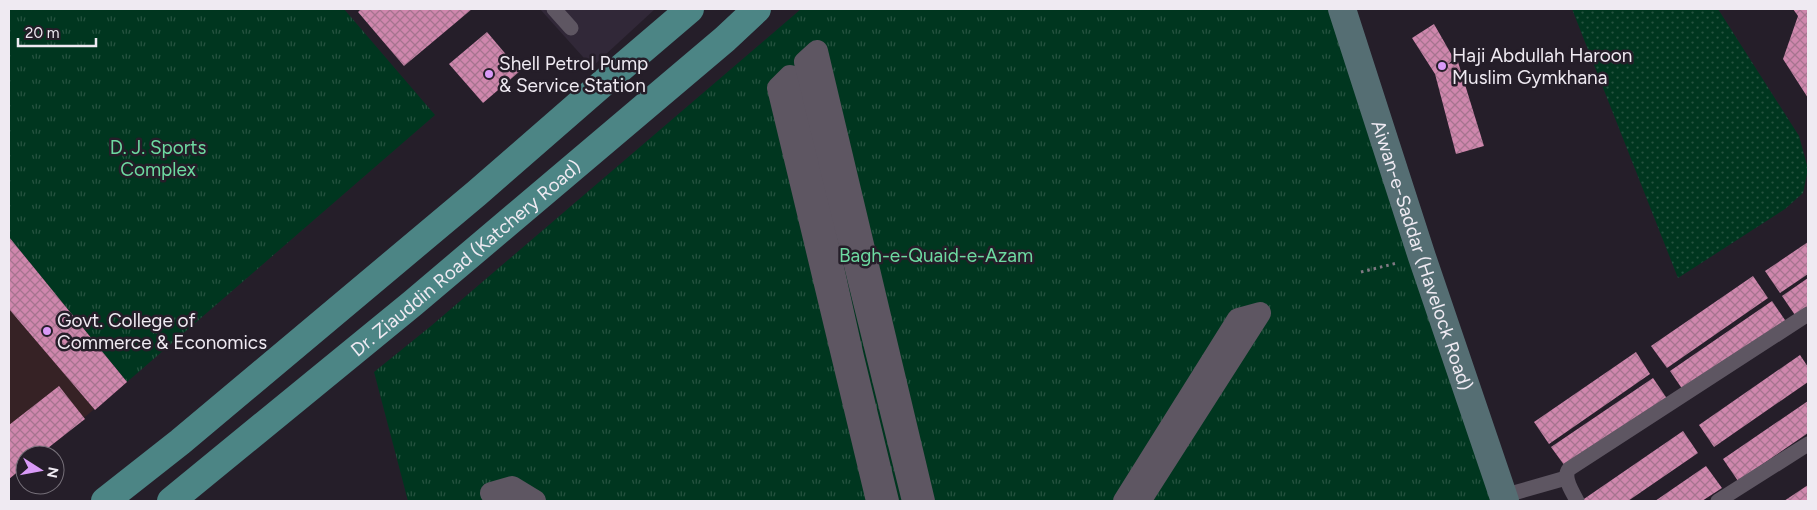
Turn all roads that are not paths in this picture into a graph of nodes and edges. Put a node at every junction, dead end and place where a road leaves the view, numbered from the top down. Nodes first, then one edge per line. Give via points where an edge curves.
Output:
1 (554, 9) edge
2 (690, 9) edge
3 (758, 9) edge
4 (1342, 9) edge
5 (571, 28) dead end
6 (1808, 314) edge
7 (1808, 444) edge
8 (1566, 478) junction
9 (1504, 499) edge
10 (104, 501) edge
11 (172, 501) edge
12 (504, 501) edge
13 (535, 501) edge
14 (878, 501) edge
15 (888, 501) edge
16 (913, 501) edge
17 (924, 501) edge
18 (1124, 501) edge
19 (1140, 501) edge
20 (1577, 501) edge
21 (1718, 501) edge

1 - 5 lane
2 - 10 main road via 477,193 180,442
3 - 11 main road, Dr. Ziauddin Road (Katchery Road) via 421,296
4 - 9 main road, Aiwan-e-Saddar (Havelock Road)
6 - 8 lane via 1569,469
7 - 21 lane
8 - 9 lane
8 - 20 lane
12 - 13 street via 491,493 512,487
14 - 15 street via 778,88 790,76
16 - 17 street via 805,62 818,51
18 - 19 street via 1238,319 1260,313

